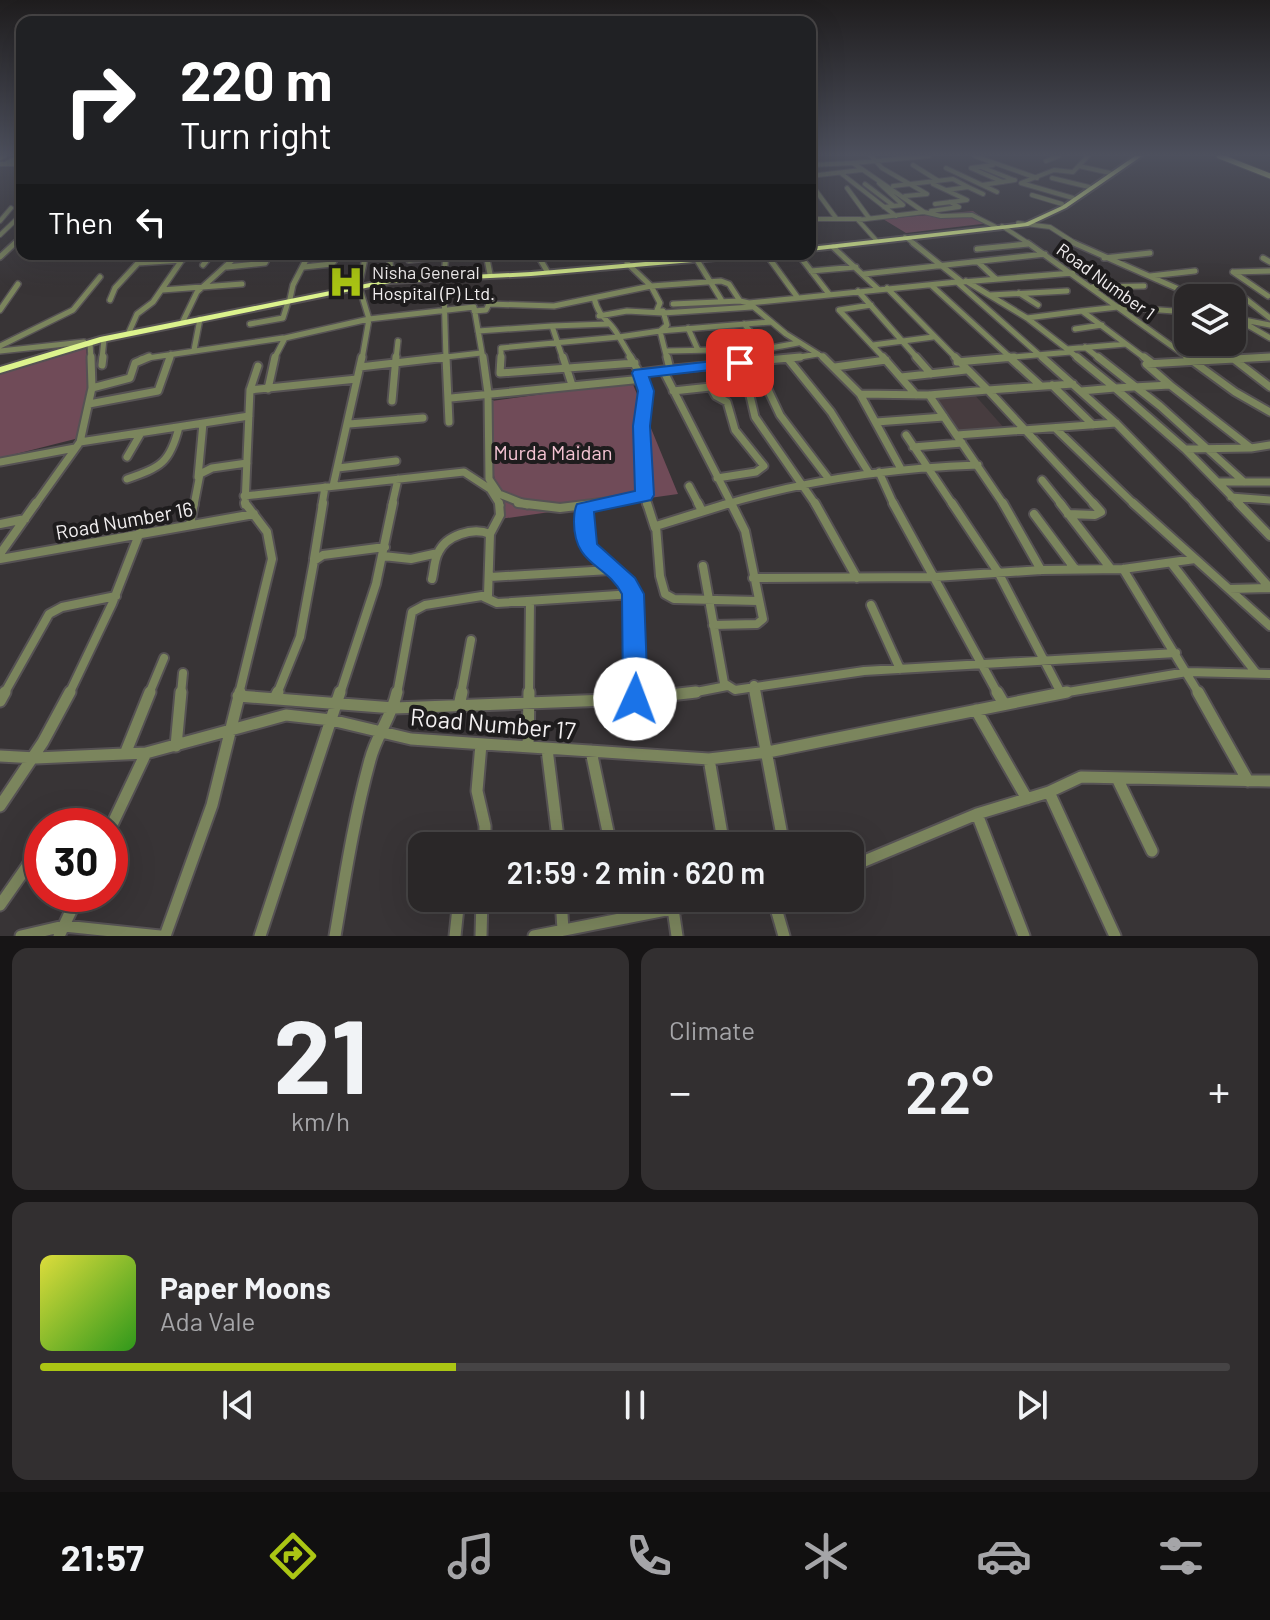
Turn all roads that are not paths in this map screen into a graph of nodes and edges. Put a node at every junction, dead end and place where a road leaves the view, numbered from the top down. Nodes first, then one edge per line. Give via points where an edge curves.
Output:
1 (823, 200) edge
2 (856, 200) edge
3 (875, 200) edge
4 (886, 200) edge
5 (897, 200) edge
6 (910, 200) edge
7 (966, 200) edge
8 (1048, 200) edge
9 (1070, 200) edge
10 (1074, 200) edge
11 (950, 202) junction
12 (916, 204) junction
13 (935, 204) dead end
14 (1062, 204) junction
15 (903, 205) junction
16 (894, 206) junction
17 (884, 207) junction
18 (11, 208) dead end
19 (924, 212) junction
20 (896, 216) junction
21 (836, 218) junction
22 (869, 218) junction
23 (816, 219) edge
24 (860, 219) junction
25 (16, 220) edge
26 (0, 221) edge
27 (1022, 224) junction
28 (1001, 227) junction
29 (0, 235) edge
30 (907, 238) junction
31 (876, 240) junction
32 (16, 242) edge
33 (1030, 244) junction
34 (816, 247) edge
35 (833, 247) junction
36 (816, 248) edge
37 (977, 249) dead end
38 (1150, 253) dead end
39 (1045, 254) junction
40 (0, 257) edge
41 (1103, 258) junction
42 (1263, 258) dead end
43 (138, 260) edge
44 (161, 260) edge
45 (182, 260) edge
46 (207, 260) edge
47 (233, 260) edge
48 (267, 260) edge
49 (307, 260) edge
50 (335, 260) edge
51 (365, 260) edge
52 (391, 260) edge
53 (446, 260) edge
54 (487, 260) edge
55 (541, 260) edge
56 (643, 260) edge
57 (697, 260) joint
58 (769, 260) edge
59 (803, 260) edge
60 (978, 262) junction
61 (1270, 262) edge
62 (138, 263) junction
63 (628, 264) junction
64 (203, 265) dead end
65 (944, 266) junction
66 (227, 267) junction
67 (304, 267) junction
68 (856, 267) junction
69 (547, 271) junction
70 (811, 271) junction
71 (1195, 271) dead end
72 (1270, 271) edge
73 (1073, 273) junction
74 (490, 274) junction
75 (864, 274) junction
76 (444, 276) junction
77 (1148, 276) junction
78 (100, 277) dead end
79 (392, 279) junction
80 (996, 279) junction
81 (711, 280) junction
82 (962, 282) junction
83 (18, 284) dead end
84 (242, 284) dead end
85 (931, 284) junction
86 (359, 285) junction
87 (651, 286) junction
88 (1144, 286) dead end
89 (203, 287) junction
90 (1092, 287) junction
91 (1174, 287) edge
92 (887, 288) junction
93 (878, 289) junction
94 (162, 290) junction
95 (444, 291) dead end
96 (858, 291) junction
97 (1067, 291) dead end
98 (1017, 292) junction
99 (829, 294) junction
100 (990, 295) junction
101 (1246, 296) edge
102 (1269, 296) edge
103 (594, 298) junction
104 (798, 298) junction
105 (1246, 299) edge
106 (110, 300) dead end
107 (289, 300) junction
108 (722, 301) junction
109 (740, 301) junction
110 (673, 304) dead end
111 (751, 305) junction
112 (871, 305) junction
113 (1038, 305) dead end
114 (1118, 307) junction
115 (0, 310) edge
116 (442, 310) junction
117 (474, 311) junction
118 (1082, 311) junction
119 (1174, 311) edge
120 (663, 313) junction
121 (599, 316) junction
122 (1027, 318) junction
123 (1270, 318) edge
124 (200, 319) junction
125 (369, 319) junction
126 (1246, 320) edge
127 (183, 321) junction
128 (771, 322) junction
129 (250, 324) dead end
130 (610, 324) junction
131 (744, 324) junction
132 (1246, 324) edge
133 (1102, 325) junction
134 (1270, 325) edge
135 (552, 326) junction
136 (688, 328) junction
137 (1075, 329) dead end
138 (478, 331) junction
139 (660, 331) junction
140 (129, 332) junction
141 (727, 333) dead end
142 (619, 337) junction
143 (933, 337) junction
144 (285, 338) junction
145 (1270, 338) edge
146 (104, 339) junction
147 (398, 341) dead end
148 (902, 341) junction
149 (87, 342) junction
150 (558, 343) junction
151 (798, 343) junction
152 (1126, 344) junction
153 (873, 345) junction
154 (1085, 347) junction
155 (0, 348) edge
156 (765, 349) junction
157 (194, 350) junction
158 (698, 350) junction
159 (734, 350) junction
160 (1069, 350) junction
161 (666, 351) junction
162 (481, 353) junction
163 (171, 354) junction
164 (818, 354) junction
165 (1040, 355) junction
166 (1230, 356) edge
167 (447, 357) junction
168 (1270, 357) edge
169 (1008, 358) junction
170 (788, 359) junction
171 (886, 360) junction
172 (1235, 360) junction
173 (1195, 361) junction
174 (755, 362) junction
175 (957, 362) junction
176 (394, 363) junction
177 (635, 363) junction
178 (740, 363) junction
179 (1152, 363) junction
180 (102, 365) dead end
181 (258, 366) dead end
182 (360, 367) junction
183 (835, 367) junction
184 (566, 368) junction
185 (0, 369) edge
186 (666, 370) junction
187 (966, 370) junction
188 (931, 374) junction
189 (641, 376) junction
190 (901, 377) junction
191 (357, 379) junction
192 (766, 381) junction
193 (747, 383) junction
194 (1073, 384) junction
195 (572, 385) junction
196 (1052, 385) junction
197 (1170, 385) junction
198 (1041, 386) junction
199 (711, 387) junction
200 (1135, 387) junction
201 (1270, 387) edge
202 (92, 388) junction
203 (1115, 388) junction
204 (268, 389) junction
205 (250, 390) junction
206 (988, 390) junction
207 (673, 391) junction
208 (1081, 391) junction
209 (488, 393) junction
210 (860, 394) junction
211 (916, 395) junction
212 (929, 395) junction
213 (451, 398) junction
214 (392, 401) dead end
215 (89, 404) junction
216 (1270, 412) edge
217 (249, 416) junction
218 (944, 417) junction
219 (423, 418) dead end
220 (449, 422) dead end
221 (876, 422) junction
222 (203, 423) junction
223 (1116, 423) junction
224 (349, 424) junction
225 (1093, 425) junction
226 (179, 427) junction
227 (1055, 428) junction
228 (1028, 430) junction
229 (141, 433) junction
230 (906, 435) dead end
231 (960, 439) junction
232 (77, 445) junction
233 (1270, 445) edge
234 (913, 447) junction
235 (1208, 448) junction
236 (1251, 448) junction
237 (1185, 449) junction
238 (127, 457) dead end
239 (396, 461) dead end
240 (0, 462) edge
241 (247, 463) junction
242 (978, 465) junction
243 (927, 467) junction
244 (338, 468) junction
245 (901, 469) junction
246 (879, 472) junction
247 (869, 473) junction
248 (717, 478) junction
249 (828, 478) junction
250 (127, 479) dead end
251 (198, 479) junction
252 (398, 479) junction
253 (1042, 480) dead end
254 (1218, 482) junction
255 (1244, 482) junction
256 (1270, 482) edge
257 (804, 484) junction
258 (329, 486) junction
259 (689, 486) dead end
260 (644, 495) junction
261 (244, 496) junction
262 (1231, 497) junction
263 (1270, 500) edge
264 (729, 502) junction
265 (584, 508) junction
266 (702, 511) junction
267 (254, 514) junction
268 (1034, 514) dead end
269 (1068, 514) junction
270 (25, 519) junction
271 (0, 524) edge
272 (190, 524) junction
273 (655, 528) junction
274 (140, 532) junction
275 (490, 534) junction
276 (1270, 536) edge
277 (384, 551) junction
278 (438, 553) junction
279 (0, 557) edge
280 (314, 559) junction
281 (1195, 559) junction
282 (1172, 564) junction
283 (703, 566) dead end
284 (1075, 569) junction
285 (1111, 569) junction
286 (1123, 569) junction
287 (610, 570) junction
288 (1041, 570) junction
289 (998, 572) junction
290 (490, 577) junction
291 (935, 577) junction
292 (753, 578) junction
293 (857, 578) junction
294 (432, 579) dead end
295 (1270, 588) edge
296 (1229, 589) junction
297 (633, 594) junction
298 (116, 596) junction
299 (484, 597) junction
300 (710, 599) junction
301 (530, 601) junction
302 (758, 601) junction
303 (871, 605) dead end
304 (713, 625) junction
305 (1270, 626) edge
306 (471, 640) dead end
307 (1176, 653) junction
308 (164, 658) dead end
309 (1046, 661) junction
310 (983, 664) junction
311 (900, 669) junction
312 (1187, 672) junction
313 (183, 673) dead end
314 (1256, 673) junction
315 (1270, 674) edge
316 (754, 685) junction
317 (727, 686) junction
318 (1061, 693) junction
319 (238, 696) junction
320 (275, 698) junction
321 (635, 699) junction
322 (0, 701) edge
323 (337, 702) junction
324 (530, 703) junction
325 (1004, 704) junction
326 (459, 706) junction
327 (394, 708) junction
328 (976, 710) junction
329 (331, 720) junction
330 (229, 731) junction
331 (379, 731) junction
332 (481, 744) junction
333 (176, 746) junction
334 (528, 747) junction
335 (547, 749) junction
336 (591, 751) junction
337 (768, 752) junction
338 (146, 753) junction
339 (125, 754) junction
340 (0, 756) edge
341 (36, 758) junction
342 (709, 759) junction
343 (1117, 778) junction
344 (1248, 781) junction
345 (1270, 781) edge
346 (1049, 792) junction
347 (1027, 799) junction
348 (0, 806) edge
349 (120, 808) edge
350 (977, 814) junction
351 (485, 832) edge
352 (557, 832) edge
353 (608, 832) edge
354 (722, 832) edge
355 (782, 832) edge
356 (1152, 851) dead end
357 (864, 861) edge
358 (24, 871) edge
359 (0, 905) edge
360 (71, 912) edge
361 (458, 912) edge
362 (482, 912) edge
363 (565, 912) edge
364 (625, 912) edge
365 (657, 912) edge
366 (673, 912) edge
367 (777, 912) edge
368 (626, 918) junction
369 (62, 931) edge
370 (571, 932) edge
371 (101, 933) edge
372 (21, 936) edge
373 (162, 936) edge
374 (260, 936) edge
375 (335, 936) edge
376 (455, 936) edge
377 (481, 936) edge
378 (534, 936) edge
379 (677, 936) edge
380 (784, 936) edge
381 (1024, 936) edge
382 (1115, 936) edge

1 - 21 street
2 - 22 street
3 - 17 street
4 - 16 street
5 - 15 street
6 - 12 street
7 - 11 street
8 - 14 street
9 - 14 highway
10 - 27 highway
11 - 13 street
11 - 19 street via 959,207
12 - 15 street
12 - 19 street
14 - 27 highway
15 - 16 street
16 - 17 street
17 - 20 street
18 - 26 street
19 - 20 street
19 - 28 street, Road Number 1 via 972,215
20 - 22 street
21 - 23 street
21 - 24 street
22 - 24 street
24 - 31 street
25 - 29 street
27 - 28 highway
27 - 41 street via 1050,227
28 - 30 highway
28 - 33 street, Road Number 1
30 - 31 highway
30 - 35 highway
30 - 65 street
31 - 34 highway
32 - 40 street
33 - 37 street
33 - 39 street, Road Number 1
35 - 36 highway
35 - 68 street
38 - 41 street
39 - 60 street
39 - 73 street, Road Number 1
41 - 77 street
42 - 61 street
43 - 62 street
44 - 62 street
45 - 94 street
46 - 64 street
47 - 66 street
48 - 66 street
49 - 67 street
50 - 67 street
51 - 86 street
52 - 79 street
53 - 76 street
54 - 74 street
55 - 69 street
56 - 63 highway
57 - 63 highway
57 - 81 street
58 - 104 street
59 - 70 street
60 - 65 street
60 - 80 street
62 - 106 street
63 - 69 highway
63 - 86 highway
63 - 87 street
65 - 75 street
65 - 82 street
66 - 89 street
67 - 107 street
68 - 70 street
68 - 75 street
69 - 74 highway
70 - 99 street
71 - 77 street
72 - 102 street via 1231,273
73 - 80 street
73 - 90 street, Road Number 1
74 - 76 highway
75 - 93 street
76 - 79 highway
77 - 91 street
78 - 155 street via 73,310
79 - 86 highway
80 - 82 street
81 - 87 street
81 - 108 street
81 - 109 street via 727,282
82 - 85 street
82 - 100 street
82 - 165 street
83 - 115 street
84 - 89 street
85 - 92 street
85 - 169 street
86 - 107 highway
86 - 125 street
87 - 103 street
87 - 120 street via 660,303 657,310
88 - 90 street
89 - 94 street
89 - 127 street
90 - 114 street, Road Number 1
92 - 93 street
92 - 143 street
93 - 96 street
94 - 140 street via 137,314
95 - 116 street
96 - 99 street
96 - 112 street
97 - 98 street
98 - 100 street
98 - 113 street
99 - 104 street
100 - 122 street
101 - 102 street
103 - 117 street via 554,306 489,304 486,310
103 - 121 street
104 - 111 street
105 - 123 street
107 - 124 highway
107 - 127 highway
107 - 129 street via 283,318
108 - 109 street
108 - 110 street
109 - 111 street
111 - 120 street
111 - 128 street
112 - 148 street
112 - 153 street via 839,310
114 - 118 street
114 - 119 street
114 - 173 street, Road Number 1
116 - 117 street
116 - 125 street
116 - 167 street
117 - 138 street
118 - 122 street
118 - 133 street
120 - 121 street
120 - 139 street via 667,325
121 - 130 street
122 - 160 street
124 - 146 highway
124 - 157 street
125 - 144 street
125 - 182 street
126 - 134 street
127 - 140 highway
128 - 131 street
128 - 151 street
130 - 135 street
130 - 142 street
131 - 136 street
131 - 156 street
132 - 145 street
133 - 137 street
133 - 152 street
135 - 138 street
135 - 150 street
136 - 139 street
136 - 158 street
138 - 162 street
139 - 142 street
139 - 161 street
140 - 149 highway
141 - 159 street
142 - 150 street
142 - 177 street
143 - 148 street
143 - 175 street
144 - 157 street
144 - 204 street via 277,347
146 - 149 highway
146 - 180 street
147 - 176 street
148 - 153 street
148 - 188 street
149 - 155 street
149 - 185 highway
149 - 202 street
150 - 184 street
150 - 184 street via 501,348 500,373
151 - 156 street
151 - 164 street
152 - 154 street
152 - 179 street
153 - 171 street
154 - 160 street
154 - 200 street
156 - 159 street
157 - 163 street
158 - 159 street
158 - 161 street
159 - 178 street
160 - 165 street
160 - 203 street
161 - 186 street
162 - 167 street
162 - 209 street
163 - 202 street via 137,359 130,378
163 - 215 street via 158,391
164 - 170 street
164 - 183 street
165 - 169 street
165 - 194 street
166 - 172 street
167 - 176 street
167 - 213 street
168 - 172 street
169 - 175 street
169 - 198 street
170 - 174 street
170 - 247 street via 831,412
171 - 183 street
171 - 190 street
172 - 173 street
172 - 201 street
173 - 179 street
173 - 216 street, Road Number 1
174 - 178 street
174 - 192 street
175 - 187 street
176 - 182 street
176 - 214 street
177 - 184 street
177 - 189 street
178 - 186 street
179 - 197 street via 1146,366
181 - 205 street
182 - 191 street
183 - 210 street
184 - 195 street
186 - 189 street
186 - 207 street
187 - 188 street
187 - 206 street
188 - 190 street
189 - 195 street
189 - 260 street via 646,391 641,426
190 - 211 street
191 - 204 street
191 - 224 street
192 - 193 street
192 - 249 street via 780,415
193 - 199 street
193 - 257 street via 755,417
194 - 196 street
194 - 208 street
195 - 209 street
196 - 198 street
196 - 225 street
197 - 200 street
197 - 236 street
198 - 206 street
199 - 207 street
199 - 248 street via 727,402 735,430 764,466
200 - 203 street
200 - 235 street
202 - 215 street
203 - 208 street
203 - 237 street
204 - 205 street
205 - 217 street
206 - 212 street
206 - 228 street
207 - 248 street
208 - 223 street
209 - 213 street
209 - 265 street via 489,480 508,502
210 - 211 street
210 - 221 street
211 - 212 street
212 - 218 street
213 - 220 street
215 - 232 street
217 - 222 street
217 - 241 street
218 - 221 street
218 - 231 street
219 - 224 street
221 - 245 street
222 - 226 street
222 - 251 street
223 - 225 street
223 - 295 street
224 - 244 street
225 - 227 street
226 - 229 street
226 - 250 street via 169,460
227 - 228 street
227 - 281 street
228 - 231 street
228 - 269 street via 1101,512
229 - 232 street
229 - 238 street
230 - 234 street
231 - 234 street
231 - 242 street
232 - 240 street
232 - 270 street
233 - 236 street
234 - 243 street
235 - 236 street
235 - 237 street
235 - 255 street
237 - 254 street
239 - 244 street
241 - 251 street via 212,468
241 - 261 street
242 - 243 street
242 - 288 street
243 - 245 street
243 - 289 street
244 - 258 street
245 - 246 street
246 - 247 street
246 - 291 street
247 - 249 street
248 - 264 street
249 - 257 street
251 - 272 street
252 - 258 street
252 - 275 street via 464,472 487,483 501,507 501,519
252 - 277 street
253 - 269 street
254 - 255 street
254 - 262 street
255 - 256 street
257 - 264 street
257 - 293 street
258 - 261 street
258 - 280 street
259 - 266 street
260 - 265 street
260 - 273 street
261 - 267 street
262 - 263 street
262 - 276 street
264 - 266 street
264 - 292 street via 745,531
265 - 287 street via 588,547
266 - 273 street
267 - 272 street, Road Number 16
267 - 319 street via 267,532 272,559
268 - 284 street
269 - 285 street
270 - 271 street
270 - 279 street
272 - 274 street, Road Number 16
273 - 300 street via 665,594
274 - 279 street, Road Number 16
274 - 298 street
275 - 278 street via 484,530 461,535
275 - 290 street
277 - 278 street via 411,559
277 - 280 street
277 - 323 street
278 - 294 street
280 - 320 street via 302,637
281 - 282 street
281 - 296 street
282 - 286 street
282 - 314 street
283 - 300 street
284 - 285 street
284 - 288 street
285 - 286 street
286 - 307 street
287 - 290 street
287 - 297 street
288 - 289 street
289 - 291 street
289 - 309 street
290 - 299 street
291 - 293 street
291 - 310 street
292 - 293 street
292 - 302 street
295 - 296 street
296 - 305 street
297 - 301 street
297 - 321 street
298 - 322 street via 49,614
298 - 341 street
299 - 301 street via 497,603
299 - 327 street via 425,605 412,612
300 - 302 street
300 - 304 street
301 - 324 street
302 - 304 street via 761,623
303 - 311 street
304 - 317 street
306 - 326 street
307 - 309 street
307 - 312 street
308 - 339 street
309 - 310 street
309 - 318 street
310 - 311 street
310 - 325 street
311 - 316 street
312 - 314 street, Road Number 17
312 - 318 street, Road Number 17
312 - 344 street
313 - 333 street
314 - 315 street, Road Number 17
316 - 317 street via 735,690
316 - 337 street
317 - 321 street
318 - 325 street, Road Number 17
319 - 320 street
319 - 330 street
320 - 323 street
321 - 324 street
323 - 327 street
323 - 329 street
324 - 326 street
324 - 334 street
325 - 328 street, Road Number 17
326 - 327 street
327 - 331 street
328 - 337 street, Road Number 17
328 - 347 street
329 - 330 street, Road Number 17 via 286,715
329 - 331 street, Road Number 17
329 - 374 street
330 - 333 street, Road Number 17
330 - 373 street via 212,805
331 - 332 street, Road Number 17
331 - 375 street via 353,830
332 - 334 street, Road Number 17
332 - 351 street via 477,791
333 - 338 street, Road Number 17
334 - 335 street, Road Number 17
335 - 336 street, Road Number 17
335 - 352 street
336 - 342 street, Road Number 17
336 - 353 street
337 - 342 street, Road Number 17
337 - 355 street
338 - 339 street, Road Number 17
338 - 349 street
339 - 341 street, Road Number 17
340 - 341 street, Road Number 17
341 - 348 street
342 - 354 street
343 - 344 street
343 - 346 street via 1081,777
343 - 356 street
344 - 345 street
346 - 347 street
346 - 382 street
347 - 350 street
350 - 357 street
350 - 381 street
358 - 359 street
360 - 369 street
361 - 376 street
362 - 377 street
363 - 370 street
364 - 368 street
365 - 368 street
366 - 379 street
367 - 380 street
368 - 370 street
369 - 371 street
369 - 372 street
370 - 378 street
371 - 373 street

